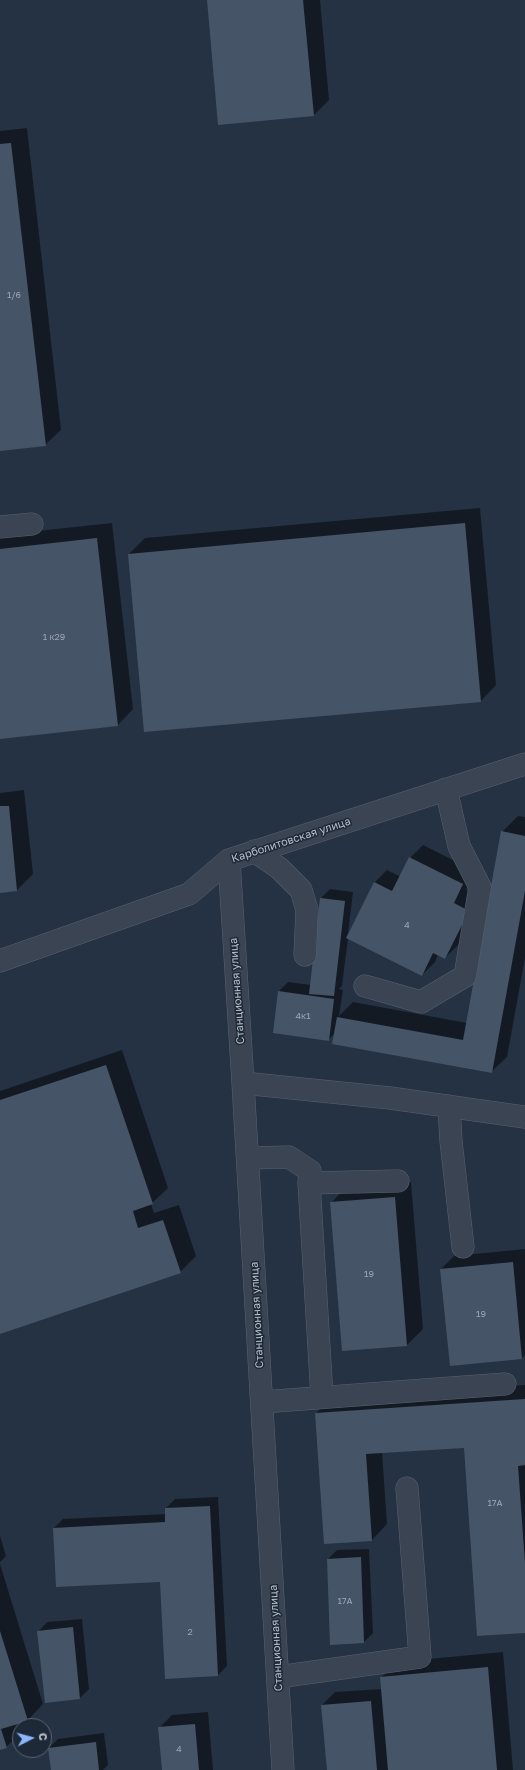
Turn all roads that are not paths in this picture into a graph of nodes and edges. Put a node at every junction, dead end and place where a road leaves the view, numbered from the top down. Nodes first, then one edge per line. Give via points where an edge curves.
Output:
1 (32, 524) dead end
2 (0, 526) edge
3 (525, 764) edge
4 (446, 789) junction
5 (254, 851) junction
6 (229, 860) junction
7 (305, 955) dead end
8 (0, 961) edge
9 (365, 986) dead end
10 (243, 1083) junction
11 (449, 1106) junction
12 (525, 1117) edge
13 (248, 1158) junction
14 (398, 1181) dead end
15 (309, 1183) junction
16 (463, 1247) dead end
17 (505, 1384) dead end
18 (322, 1397) junction
19 (262, 1402) junction
20 (407, 1488) dead end
21 (278, 1677) junction
22 (283, 1770) edge

1 - 2 street
3 - 4 street, Карболитовская улица
4 - 5 street, Карболитовская улица
4 - 9 street via 459,846 480,888 465,976 421,1002
5 - 6 street, Карболитовская улица
5 - 7 street via 279,868 301,890 307,910
6 - 8 street, Карболитовская улица via 189,894
6 - 10 street, Станционная улица
10 - 11 street
10 - 13 street, Станционная улица
11 - 12 street
11 - 16 street
13 - 15 street via 289,1157 310,1171
13 - 19 street, Станционная улица
14 - 15 street
15 - 18 street
17 - 18 street
18 - 19 street
19 - 21 street, Станционная улица
20 - 21 street via 420,1657
21 - 22 street, Станционная улица

